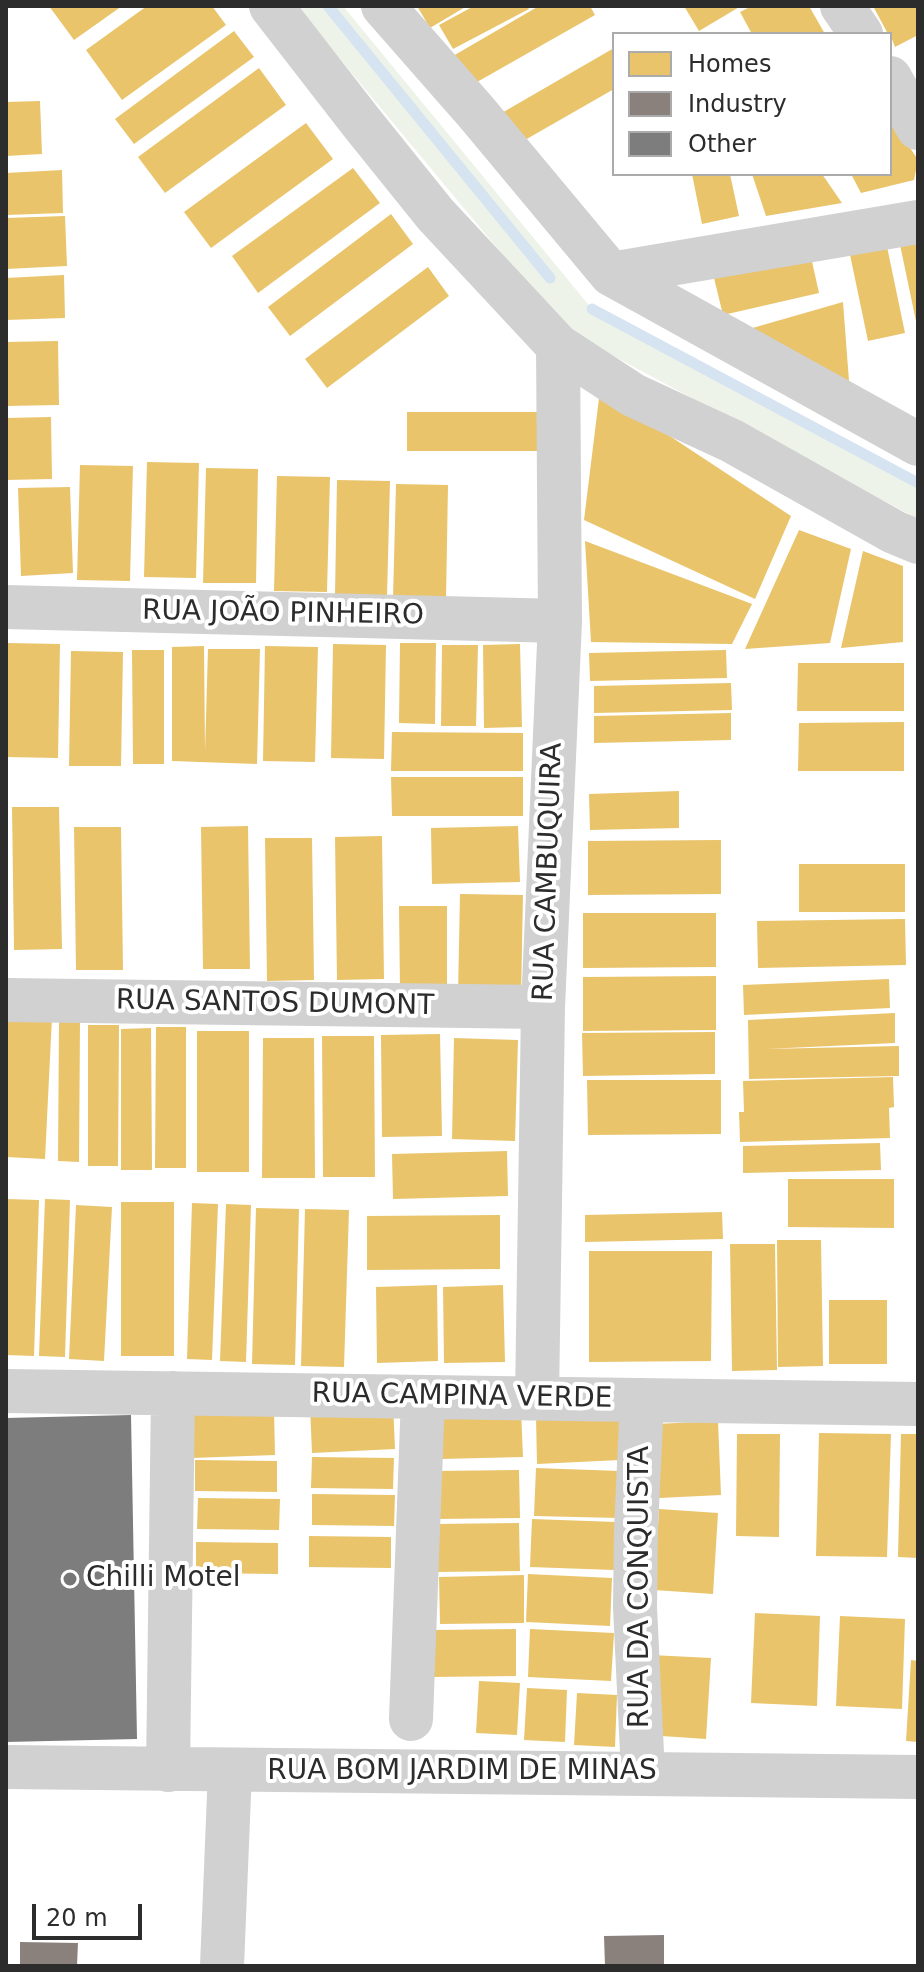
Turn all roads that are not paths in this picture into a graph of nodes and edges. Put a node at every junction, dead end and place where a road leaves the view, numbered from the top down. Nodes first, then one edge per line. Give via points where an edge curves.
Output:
1 (271, 6) edge
2 (383, 6) edge
3 (842, 6) edge
4 (860, 32) edge
5 (892, 82) edge
6 (918, 128) edge
7 (918, 222) edge
8 (611, 274) junction
9 (558, 346) junction
10 (918, 444) edge
11 (918, 542) edge
12 (6, 607) edge
13 (560, 621) junction
14 (6, 1000) edge
15 (543, 1007) junction
16 (6, 1391) edge
17 (173, 1393) junction
18 (423, 1397) junction
19 (537, 1398) junction
20 (642, 1400) junction
21 (918, 1404) edge
22 (411, 1719) dead end
23 (6, 1767) edge
24 (168, 1770) junction
25 (230, 1770) junction
26 (643, 1774) junction
27 (918, 1777) edge
28 (222, 1966) edge

1 - 9 street via 435,214
2 - 8 street
3 - 4 street
5 - 6 street
7 - 8 street
8 - 10 street
9 - 11 street via 633,395 732,441
9 - 13 street, RUA CAMBUQUIRA
12 - 13 street, RUA JOÃO PINHEIRO
13 - 15 street, RUA CAMBUQUIRA
14 - 15 street, RUA SANTOS DUMONT
15 - 19 street, RUA CAMBUQUIRA
16 - 17 street, RUA CAMPINA VERDE
17 - 18 street, RUA CAMPINA VERDE
17 - 24 street
18 - 19 street, RUA CAMPINA VERDE
18 - 22 street
19 - 20 street, RUA CAMPINA VERDE
20 - 21 street, RUA CAMPINA VERDE
20 - 26 street, RUA DA CONQUISTA via 635,1607
23 - 24 street, RUA BOM JARDIM DE MINAS
24 - 25 street, RUA BOM JARDIM DE MINAS
25 - 26 street, RUA BOM JARDIM DE MINAS
25 - 28 street
26 - 27 street, RUA BOM JARDIM DE MINAS

